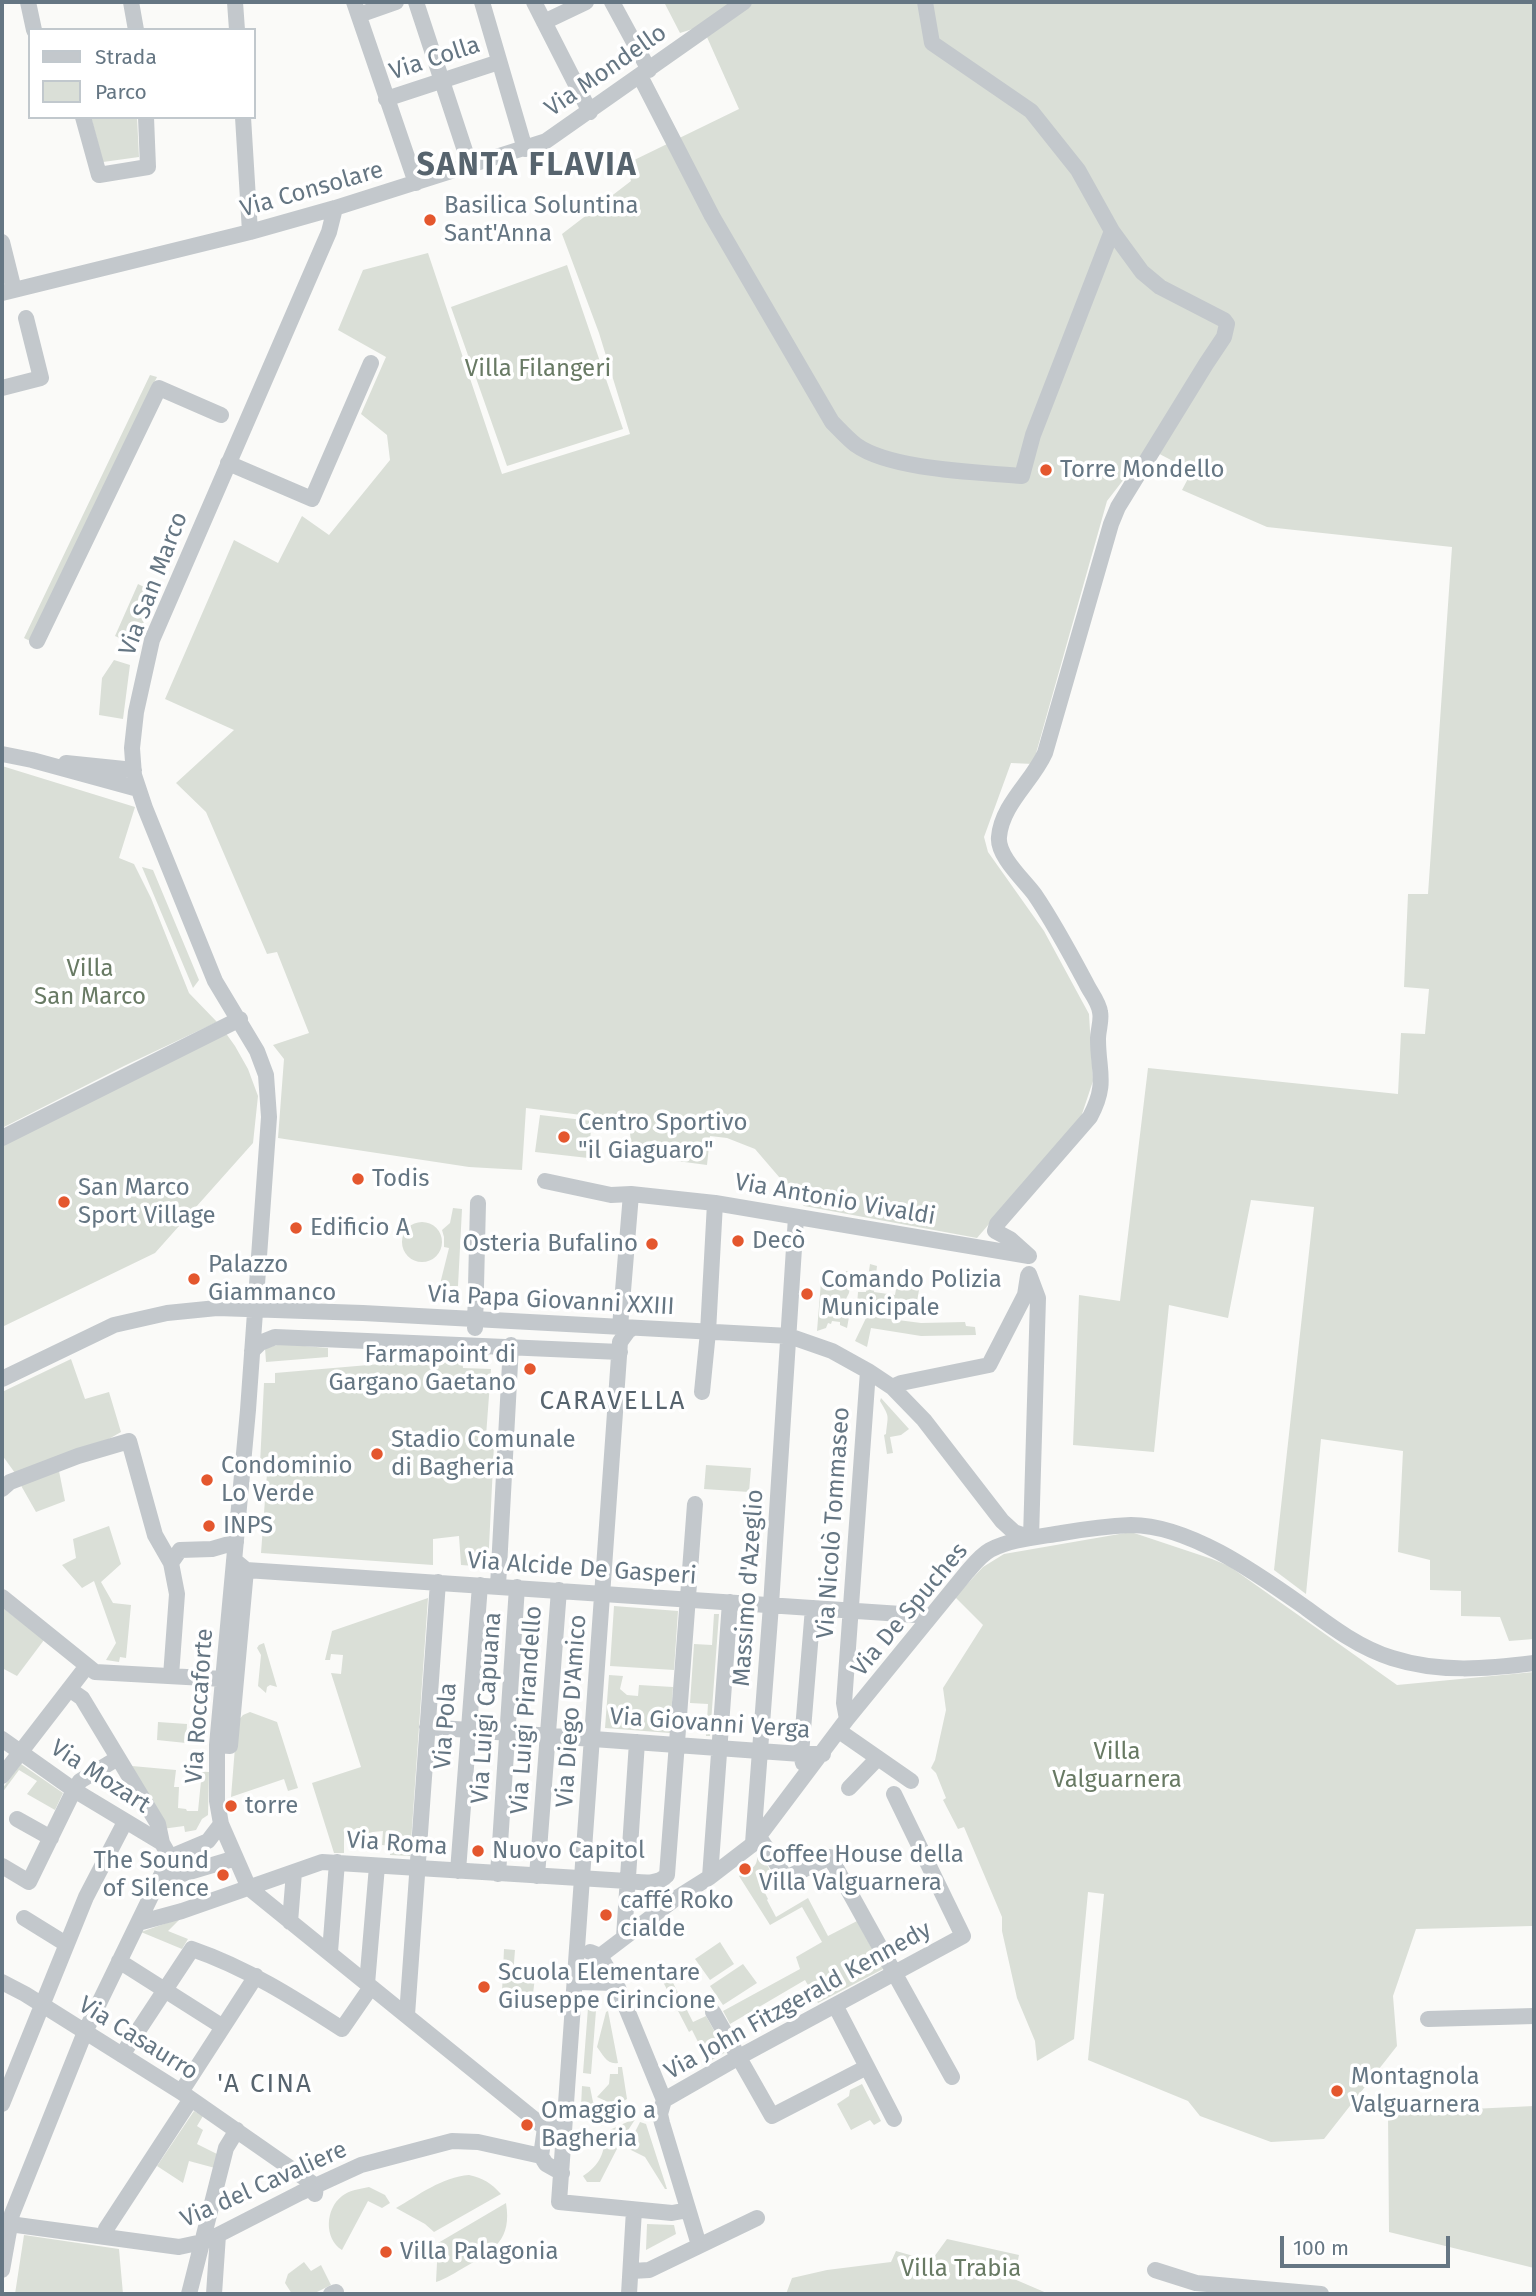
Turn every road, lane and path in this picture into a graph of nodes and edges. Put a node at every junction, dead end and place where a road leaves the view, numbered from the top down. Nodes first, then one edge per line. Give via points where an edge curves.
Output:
1 (28, 2) edge
2 (131, 2) edge
3 (235, 2) edge
4 (396, 2) edge
5 (416, 2) edge
6 (482, 2) edge
7 (534, 2) edge
8 (586, 2) edge
9 (612, 2) edge
10 (744, 2) edge
11 (925, 2) edge
12 (356, 8) edge
13 (544, 22) junction
14 (34, 28) edge
15 (136, 28) edge
16 (237, 28) edge
17 (499, 62) junction
18 (645, 73) junction
19 (442, 81) junction
20 (386, 99) junction
21 (590, 112) junction
22 (84, 119) edge
23 (146, 119) edge
24 (243, 119) edge
25 (526, 149) junction
26 (470, 166) junction
27 (416, 183) junction
28 (335, 208) junction
29 (1112, 231) junction
30 (250, 232) junction
31 (2, 242) edge
32 (8, 292) edge
33 (26, 318) dead end
34 (371, 363) dead end
35 (2, 388) edge
36 (233, 420) junction
37 (228, 463) junction
38 (37, 641) dead end
39 (2, 754) edge
40 (33, 760) junction
41 (134, 770) junction
42 (138, 789) junction
43 (240, 1018) junction
44 (2, 1139) edge
45 (267, 1141) joint
46 (545, 1181) dead end
47 (631, 1194) junction
48 (478, 1203) dead end
49 (715, 1203) junction
50 (796, 1217) junction
51 (1030, 1256) junction
52 (1029, 1274) junction
53 (363, 1313) junction
54 (254, 1315) junction
55 (475, 1320) junction
56 (623, 1327) junction
57 (708, 1332) junction
58 (789, 1336) junction
59 (284, 1338) junction
60 (362, 1341) junction
61 (474, 1344) junction
62 (511, 1345) junction
63 (588, 1350) junction
64 (252, 1351) junction
65 (620, 1352) junction
66 (868, 1371) junction
67 (2, 1379) edge
68 (891, 1387) junction
69 (702, 1392) dead end
70 (2, 1489) edge
71 (695, 1504) dead end
72 (1002, 1521) junction
73 (1031, 1538) junction
74 (236, 1542) junction
75 (992, 1549) junction
76 (171, 1563) junction
77 (240, 1565) junction
78 (438, 1582) junction
79 (480, 1585) junction
80 (498, 1586) junction
81 (517, 1587) junction
82 (559, 1590) junction
83 (603, 1593) junction
84 (2, 1597) edge
85 (688, 1599) junction
86 (730, 1602) junction
87 (771, 1605) junction
88 (813, 1608) junction
89 (850, 1611) junction
90 (930, 1616) junction
91 (1534, 1663) edge
92 (87, 1666) junction
93 (171, 1676) junction
94 (227, 1685) junction
95 (69, 1689) junction
96 (843, 1725) junction
97 (427, 1727) junction
98 (469, 1730) junction
99 (508, 1733) junction
100 (548, 1735) junction
101 (2, 1738) edge
102 (593, 1739) junction
103 (637, 1742) junction
104 (678, 1745) junction
105 (720, 1748) junction
106 (761, 1751) junction
107 (20, 1752) junction
108 (801, 1754) junction
109 (823, 1754) junction
110 (118, 1758) junction
111 (878, 1758) junction
112 (806, 1775) junction
113 (2, 1776) edge
114 (911, 1781) dead end
115 (849, 1788) dead end
116 (74, 1790) junction
117 (894, 1794) dead end
118 (17, 1819) dead end
119 (125, 1822) junction
120 (221, 1824) junction
121 (51, 1838) junction
122 (756, 1840) junction
123 (166, 1850) junction
124 (236, 1858) junction
125 (337, 1862) junction
126 (2, 1866) edge
127 (377, 1866) junction
128 (418, 1869) junction
129 (458, 1871) junction
130 (294, 1872) junction
131 (498, 1874) junction
132 (537, 1876) junction
133 (710, 1877) junction
134 (582, 1878) junction
135 (159, 1881) junction
136 (627, 1881) junction
137 (249, 1888) junction
138 (24, 1918) dead end
139 (290, 1922) junction
140 (138, 1923) junction
141 (624, 1937) junction
142 (66, 1944) junction
143 (579, 1947) junction
144 (330, 1952) junction
145 (600, 1956) junction
146 (119, 1961) junction
147 (895, 1973) junction
148 (256, 1976) junction
149 (2, 1982) edge
150 (576, 1982) junction
151 (616, 1983) junction
152 (369, 1986) junction
153 (165, 1990) junction
154 (41, 2005) junction
155 (835, 2005) junction
156 (713, 2012) dead end
157 (407, 2015) junction
158 (1534, 2016) edge
159 (1428, 2019) dead end
160 (223, 2027) junction
161 (85, 2032) junction
162 (122, 2055) junction
163 (739, 2057) junction
164 (867, 2067) junction
165 (953, 2077) dead end
166 (186, 2095) junction
167 (664, 2100) junction
168 (2, 2104) edge
169 (567, 2116) junction
170 (894, 2119) dead end
171 (545, 2128) junction
172 (237, 2130) junction
173 (541, 2156) junction
174 (562, 2173) junction
175 (315, 2191) junction
176 (634, 2210) junction
177 (688, 2210) junction
178 (757, 2218) dead end
179 (6, 2223) edge
180 (218, 2235) junction
181 (105, 2237) junction
182 (202, 2242) junction
183 (699, 2245) junction
184 (2, 2270) edge
185 (1155, 2270) dead end
186 (632, 2271) junction
187 (1225, 2291) edge
188 (189, 2294) edge
189 (214, 2294) edge
190 (629, 2294) edge
191 (1321, 2294) edge

1 - 14 street
2 - 15 street
3 - 16 street
4 - 12 street
5 - 19 street
6 - 17 street
7 - 13 street
8 - 13 street
9 - 18 street
10 - 18 street, Via Mondello
11 - 29 street via 932,43 1031,111 1078,170
12 - 20 street
13 - 21 street
17 - 19 street, Via Colla
17 - 25 street
18 - 21 street, Via Mondello
18 - 29 street via 712,216 832,422 858,447 887,460 1022,476 1033,435
19 - 20 street, Via Colla
19 - 26 street
20 - 27 street
21 - 25 street, Via Mondello
22 - 23 street via 99,175 148,167
24 - 30 street
25 - 26 street, Via Consolare
26 - 27 street, Via Consolare
27 - 28 street, Via Consolare
28 - 30 street, Via Consolare
28 - 36 street, Via San Marco via 329,232
29 - 51 street via 1151,280 1227,324 1224,337 1118,507 1045,753 1000,830 1003,854 1061,936 1101,1014 1102,1081 1096,1106 997,1224 995,1231
30 - 32 street, Via Consolare
31 - 32 street
33 - 35 street via 41,378
34 - 37 street via 312,499
36 - 37 street, Via San Marco
36 - 38 street via 159,388
37 - 41 street, Via San Marco via 152,640 136,712
39 - 40 street
40 - 41 street
40 - 42 street
41 - 42 street, Via San Marco
42 - 43 street, Via San Marco via 213,976
43 - 44 street
43 - 45 street, Via San Marco via 266,1075
45 - 54 street, Via Roccaforte
46 - 47 street, Via Antonio Vivaldi via 611,1195
47 - 49 street, Via Antonio Vivaldi
47 - 56 street
48 - 55 street
49 - 50 street, Via Antonio Vivaldi
49 - 57 street
50 - 51 street, Via Antonio Vivaldi
50 - 58 street, Massimo d'Azeglio
51 - 52 street
52 - 68 street via 1025,1295 989,1365
52 - 73 street via 1038,1298
53 - 54 street, Via Papa Giovanni XXIII
53 - 55 street, Via Papa Giovanni XXIII
53 - 60 street
54 - 59 street via 260,1326
54 - 64 street, Via Roccaforte
54 - 67 street, Via Papa Giovanni XXIII via 217,1308 167,1312 114,1325
55 - 56 street, Via Papa Giovanni XXIII
55 - 61 street
56 - 57 street, Via Papa Giovanni XXIII
56 - 63 street
56 - 65 street
57 - 58 street, Via Papa Giovanni XXIII
57 - 69 street
58 - 66 street, Via Papa Giovanni XXIII via 832,1351
58 - 87 street, Massimo d'Azeglio
59 - 60 street, Via Papa Giovanni XXIII
59 - 64 street, Via Papa Giovanni XXIII via 266,1340
60 - 61 street, Via Papa Giovanni XXIII
61 - 62 street, Via Papa Giovanni XXIII
62 - 63 street, Via Papa Giovanni XXIII
62 - 80 street
63 - 65 street, Via Papa Giovanni XXIII
64 - 74 street, Via Roccaforte
65 - 83 street, Via Diego D'Amico
66 - 68 street, Via Papa Giovanni XXIII
66 - 89 street, Via Nicolò Tommaseo
68 - 72 street, Via Papa Giovanni XXIII via 924,1420
70 - 76 street via 78,1456 130,1441 155,1535
71 - 85 street
72 - 73 street, Via Papa Giovanni XXIII
72 - 75 street via 1000,1538
73 - 75 street, Via De Spuches
73 - 91 street, Via De Spuches via 1120,1526 1157,1528 1203,1544 1247,1567 1337,1630 1393,1658 1463,1670
74 - 76 street via 212,1549 180,1550
74 - 77 street, Via Roccaforte
75 - 90 street, Via De Spuches
76 - 93 street via 177,1594
77 - 78 street, Via Alcide De Gasperi
77 - 94 street, Via Roccaforte
78 - 79 street, Via Alcide De Gasperi
78 - 97 street
79 - 80 street, Via Alcide De Gasperi
79 - 98 street, Via Pola
80 - 81 street, Via Alcide De Gasperi
81 - 82 street, Via Alcide De Gasperi
81 - 99 street, Via Luigi Capuana
82 - 83 street, Via Alcide De Gasperi
82 - 100 street, Via Luigi Pirandello
83 - 85 street, Via Alcide De Gasperi
83 - 102 street, Via Diego D'Amico
84 - 92 street
85 - 86 street, Via Alcide De Gasperi
85 - 104 street
86 - 87 street, Via Alcide De Gasperi
86 - 105 street
87 - 88 street, Via Alcide De Gasperi
87 - 106 street, Massimo d'Azeglio
88 - 89 street, Via Alcide De Gasperi
88 - 108 street
89 - 90 street, Via Alcide De Gasperi
89 - 96 street, Via Nicolò Tommaseo
90 - 96 street, Via De Spuches
92 - 93 street via 95,1672
92 - 95 street
93 - 94 street
94 - 120 street, Via Roccaforte via 217,1745 216,1801
95 - 107 street
95 - 110 street via 82,1698
96 - 109 street, Via De Spuches
96 - 111 street
97 - 98 street, Via Giovanni Verga
97 - 128 street
98 - 99 street, Via Giovanni Verga
98 - 129 street, Via Pola
99 - 100 street, Via Giovanni Verga
99 - 131 street, Via Luigi Capuana
100 - 102 street, Via Giovanni Verga
100 - 132 street, Via Luigi Pirandello
101 - 107 street, Via Mozart
102 - 103 street, Via Giovanni Verga
102 - 134 street, Via Diego D'Amico
103 - 104 street, Via Giovanni Verga
103 - 136 street
104 - 105 street, Via Giovanni Verga
104 - 136 street, Via Roma via 667,1875 655,1882
105 - 106 street, Via Giovanni Verga
105 - 133 street
106 - 108 street, Via Giovanni Verga
106 - 122 street, Massimo d'Azeglio
107 - 113 street
107 - 116 street, Via Mozart
108 - 109 street, Via Giovanni Verga
108 - 112 street
109 - 112 street, Via De Spuches
110 - 116 street via 80,1781
110 - 123 street via 158,1824
111 - 114 street
111 - 115 street
112 - 122 street, Via De Spuches
116 - 119 street, Via Mozart
116 - 121 street
117 - 147 street, Via John Fitzgerald Kennedy via 963,1937
118 - 121 street
119 - 123 street, Via Mozart
119 - 142 street
120 - 123 street via 208,1841
120 - 124 street, Via Roccaforte
121 - 126 street via 29,1882
122 - 133 street, Via De Spuches
122 - 147 street via 786,1878 830,1857
123 - 135 street
124 - 135 street
124 - 137 street, Via Roccaforte
125 - 127 street, Via Roma
125 - 130 street, Via Roma
125 - 144 street
127 - 128 street, Via Roma
127 - 152 street
128 - 129 street, Via Roma
128 - 157 street
129 - 131 street, Via Roma
130 - 137 street, Via Roma
130 - 139 street
131 - 132 street, Via Roma
132 - 134 street, Via Roma
133 - 141 street, Via De Spuches
134 - 136 street, Via Roma
134 - 143 street, Via Diego D'Amico
135 - 140 street
136 - 141 street
137 - 139 street, Via Roccaforte
137 - 140 street, Via Roma
138 - 142 street
139 - 144 street, Via Roccaforte
140 - 146 street
141 - 145 street, Via De Spuches
142 - 154 street
143 - 145 street
143 - 150 street, Via Diego D'Amico
144 - 152 street, Via Roccaforte
145 - 151 street
146 - 153 street
146 - 161 street
147 - 155 street, Via John Fitzgerald Kennedy
147 - 165 street
148 - 152 street via 342,2029
148 - 153 street via 192,1949
148 - 160 street
149 - 154 street, Via Casaurro
150 - 151 street
150 - 169 street, Via Diego D'Amico
151 - 167 street
152 - 157 street, Via Roccaforte
153 - 160 street
153 - 162 street
154 - 161 street, Via Casaurro
154 - 168 street
155 - 163 street, Via John Fitzgerald Kennedy
155 - 164 street
156 - 163 street
157 - 171 street, Via Roccaforte
158 - 159 street
160 - 166 street
161 - 162 street, Via Casaurro
161 - 179 street
162 - 166 street, Via Casaurro
163 - 164 street via 772,2116
163 - 167 street, Via John Fitzgerald Kennedy
164 - 170 street
166 - 172 street, Via Casaurro
166 - 181 street
167 - 177 street via 662,2123
169 - 171 street
169 - 174 street, Via Diego D'Amico
171 - 173 street
172 - 175 street, Via Casaurro
172 - 182 street via 226,2148
173 - 174 street
173 - 175 street, Via del Cavaliere via 453,2141 361,2165
174 - 176 street, Via Diego D'Amico via 559,2202
175 - 180 street, Via del Cavaliere
176 - 177 street
176 - 186 street
177 - 183 street
178 - 183 street
179 - 181 street, Via del Cavaliere
179 - 184 street
180 - 182 street, Via del Cavaliere
180 - 189 street
181 - 182 street, Via del Cavaliere via 179,2247
182 - 188 street
183 - 186 street via 649,2270
185 - 187 street
186 - 190 street
187 - 191 street

